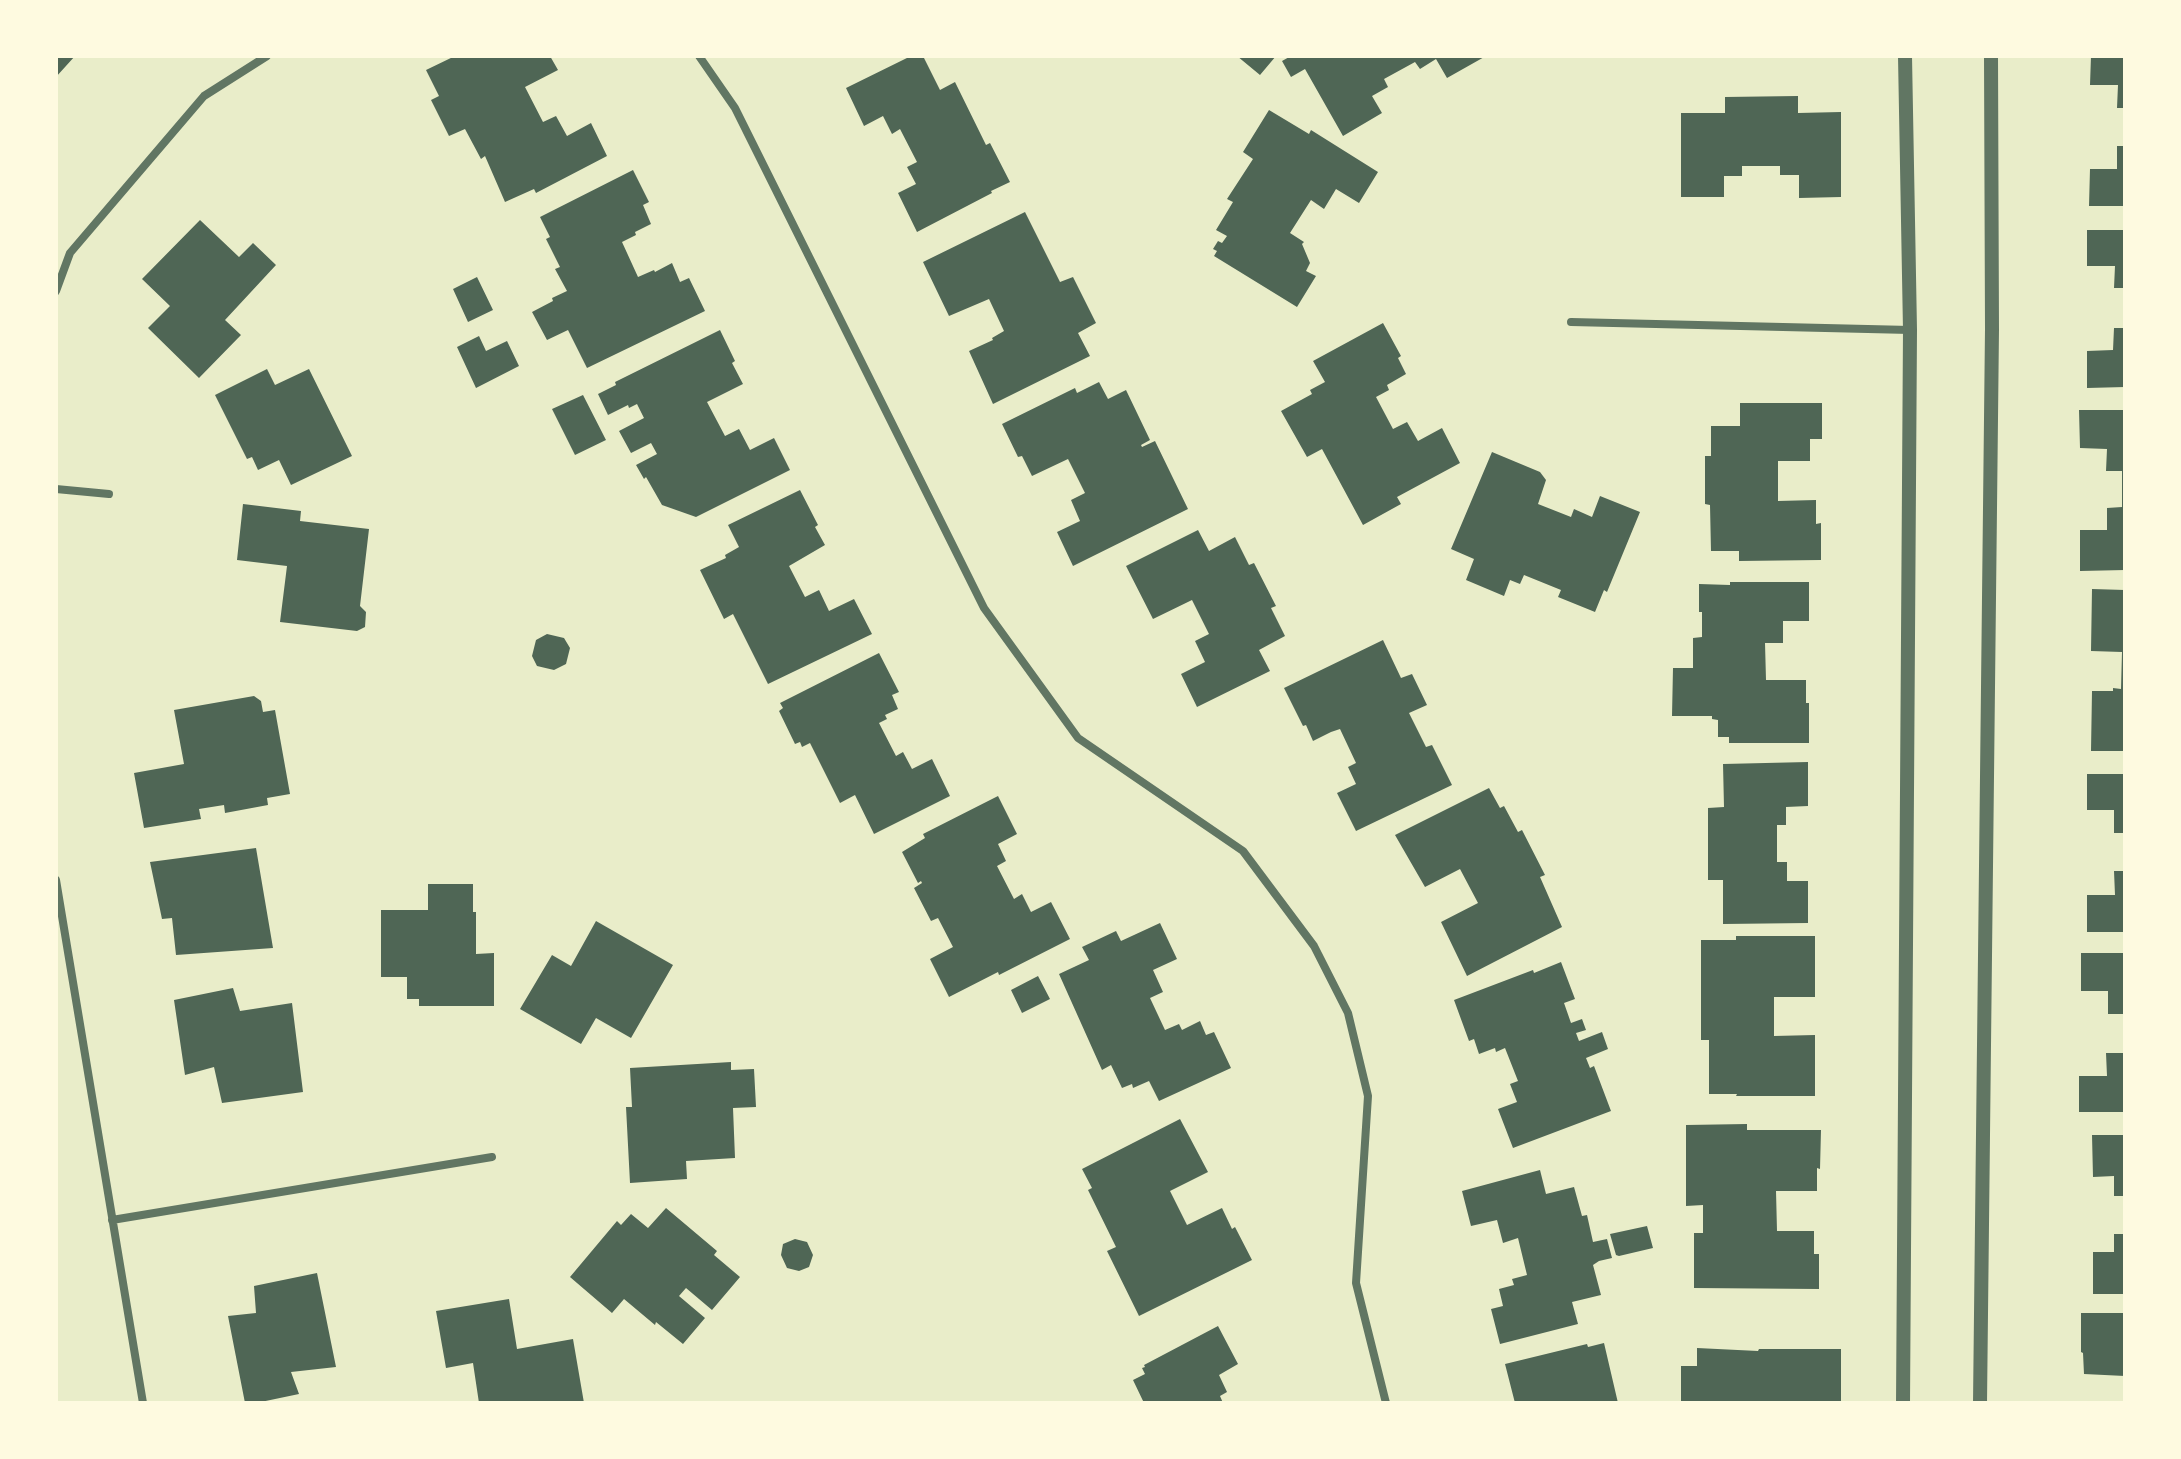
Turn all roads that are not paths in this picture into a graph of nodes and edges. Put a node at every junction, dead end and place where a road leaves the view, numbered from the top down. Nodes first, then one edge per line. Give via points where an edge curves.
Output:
1 (267, 56) edge
2 (699, 56) edge
3 (1905, 56) edge
4 (1991, 56) edge
5 (56, 291) edge
6 (1571, 322) dead end
7 (1910, 330) junction
8 (56, 489) edge
9 (109, 494) dead end
10 (56, 880) edge
11 (492, 1157) dead end
12 (112, 1220) junction
13 (143, 1403) edge
14 (1386, 1403) edge
15 (1903, 1403) edge
16 (1980, 1403) edge

1 - 5 street via 204,96 70,253
2 - 14 street via 735,108 984,608 1078,738 1243,851 1314,946 1348,1013 1368,1096 1356,1283
3 - 7 street
4 - 16 street
6 - 7 street
7 - 15 street
8 - 9 street
10 - 12 street
11 - 12 street
12 - 13 street

